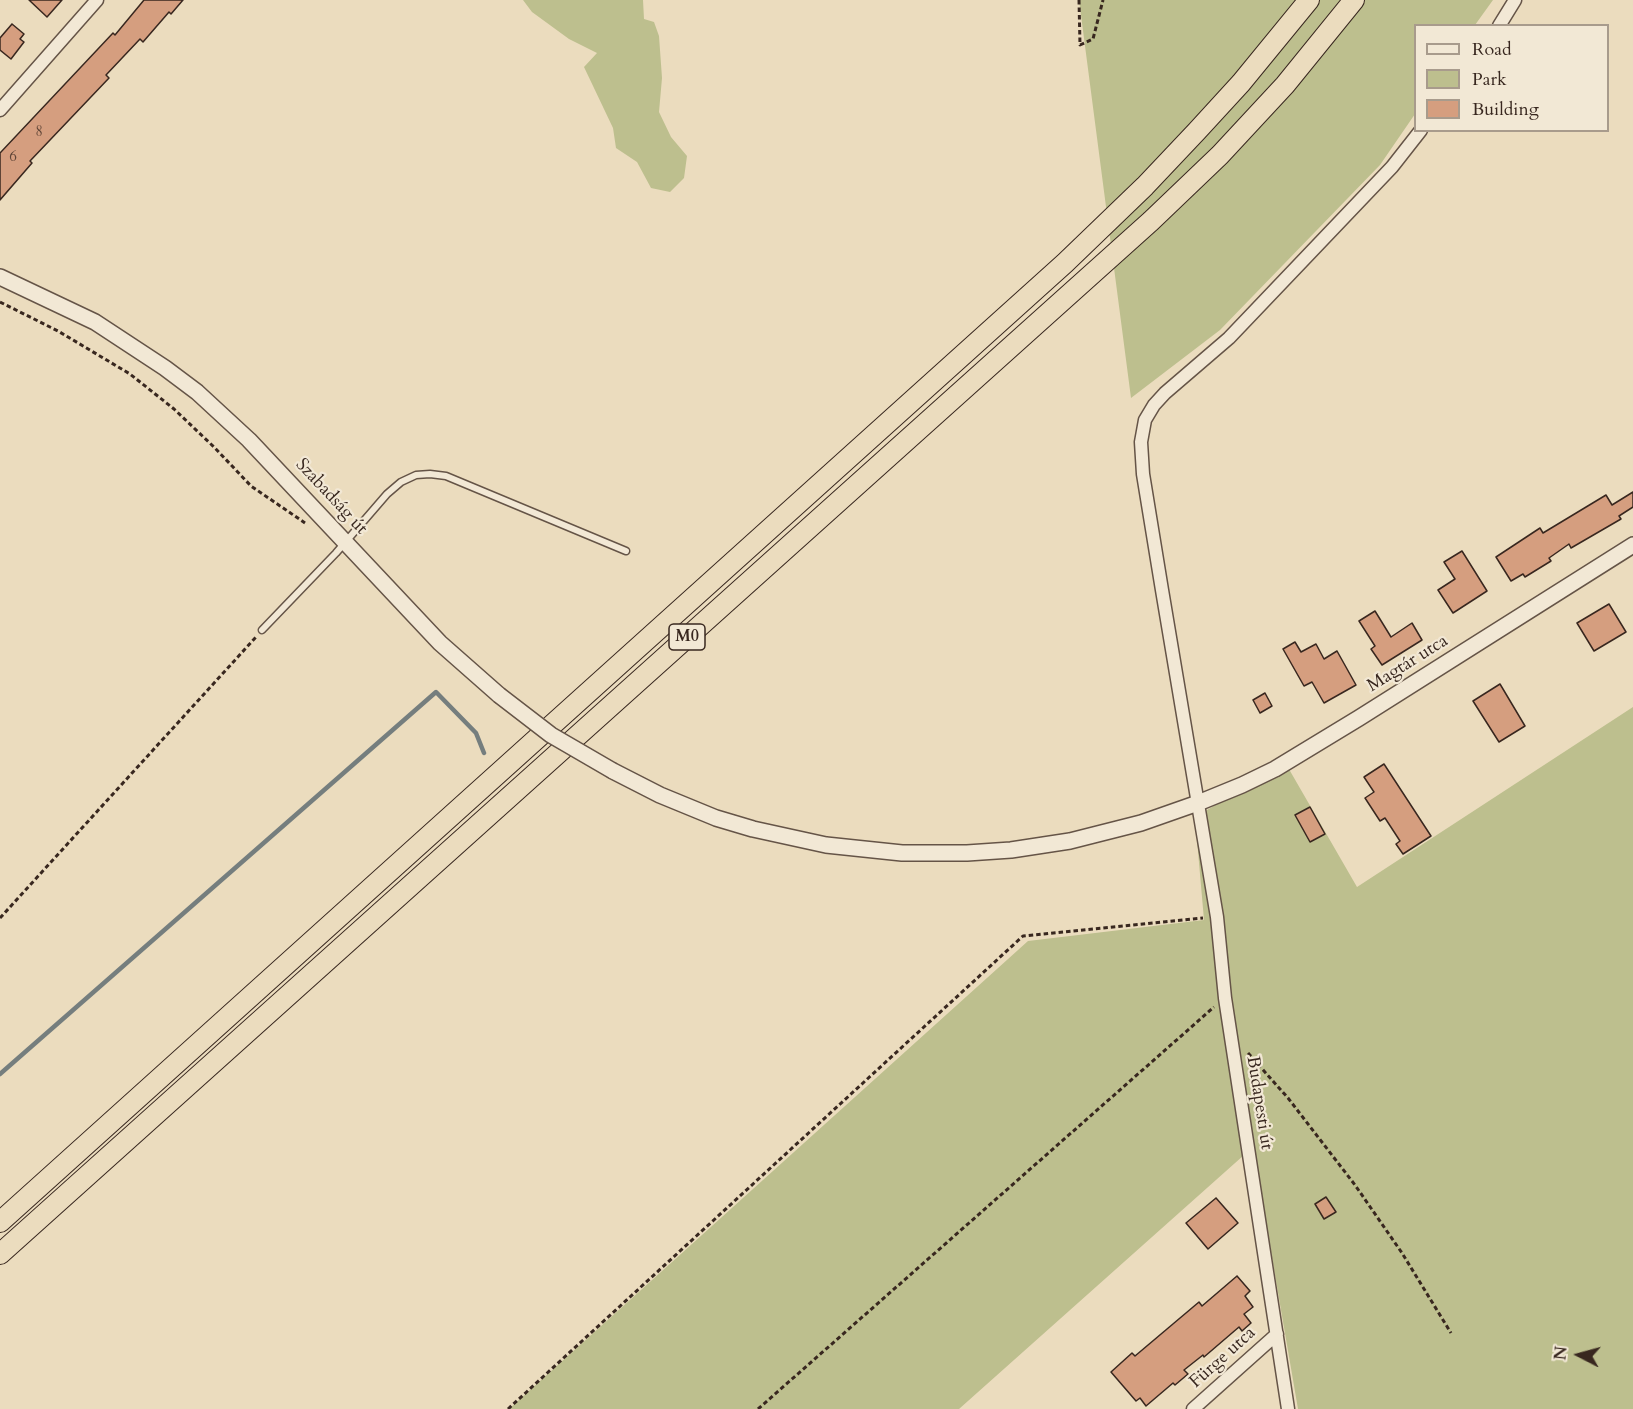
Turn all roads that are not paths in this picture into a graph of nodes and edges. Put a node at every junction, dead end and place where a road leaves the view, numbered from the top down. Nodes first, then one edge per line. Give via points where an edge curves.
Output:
1 (97, 0) edge
2 (1309, 0) edge
3 (1354, 0) edge
4 (1515, 0) edge
5 (1501, 24) edge
6 (0, 110) edge
7 (1419, 132) edge
8 (0, 277) edge
9 (346, 542) junction
10 (1633, 545) edge
11 (626, 551) dead end
12 (262, 630) road end
13 (613, 771) joint
14 (1198, 803) junction
15 (0, 1222) edge
16 (0, 1254) edge
17 (1277, 1334) junction
18 (1192, 1409) edge
19 (1288, 1409) edge

1 - 6 street
2 - 15 highway, M0 via 1197,131 1065,263
3 - 16 highway, M0 via 1285,85 1151,221
4 - 5 street
7 - 14 street, Budapesti út via 1310,254 1229,338 1165,393 1145,420 1141,442 1143,474
8 - 9 street, Szabadság út via 95,322 189,386 224,415
9 - 11 lane via 401,482 430,474 446,476
9 - 12 lane
9 - 13 street, Szabadság út, bridge via 440,642 499,695 551,735
10 - 14 street, Magtár utca via 1306,751
13 - 14 street, Magtár utca via 688,807 753,829 826,845 902,853 967,854 1049,844 1131,825
14 - 17 street, Budapesti út
17 - 18 street, Fürge utca
17 - 19 street, Budapesti út

